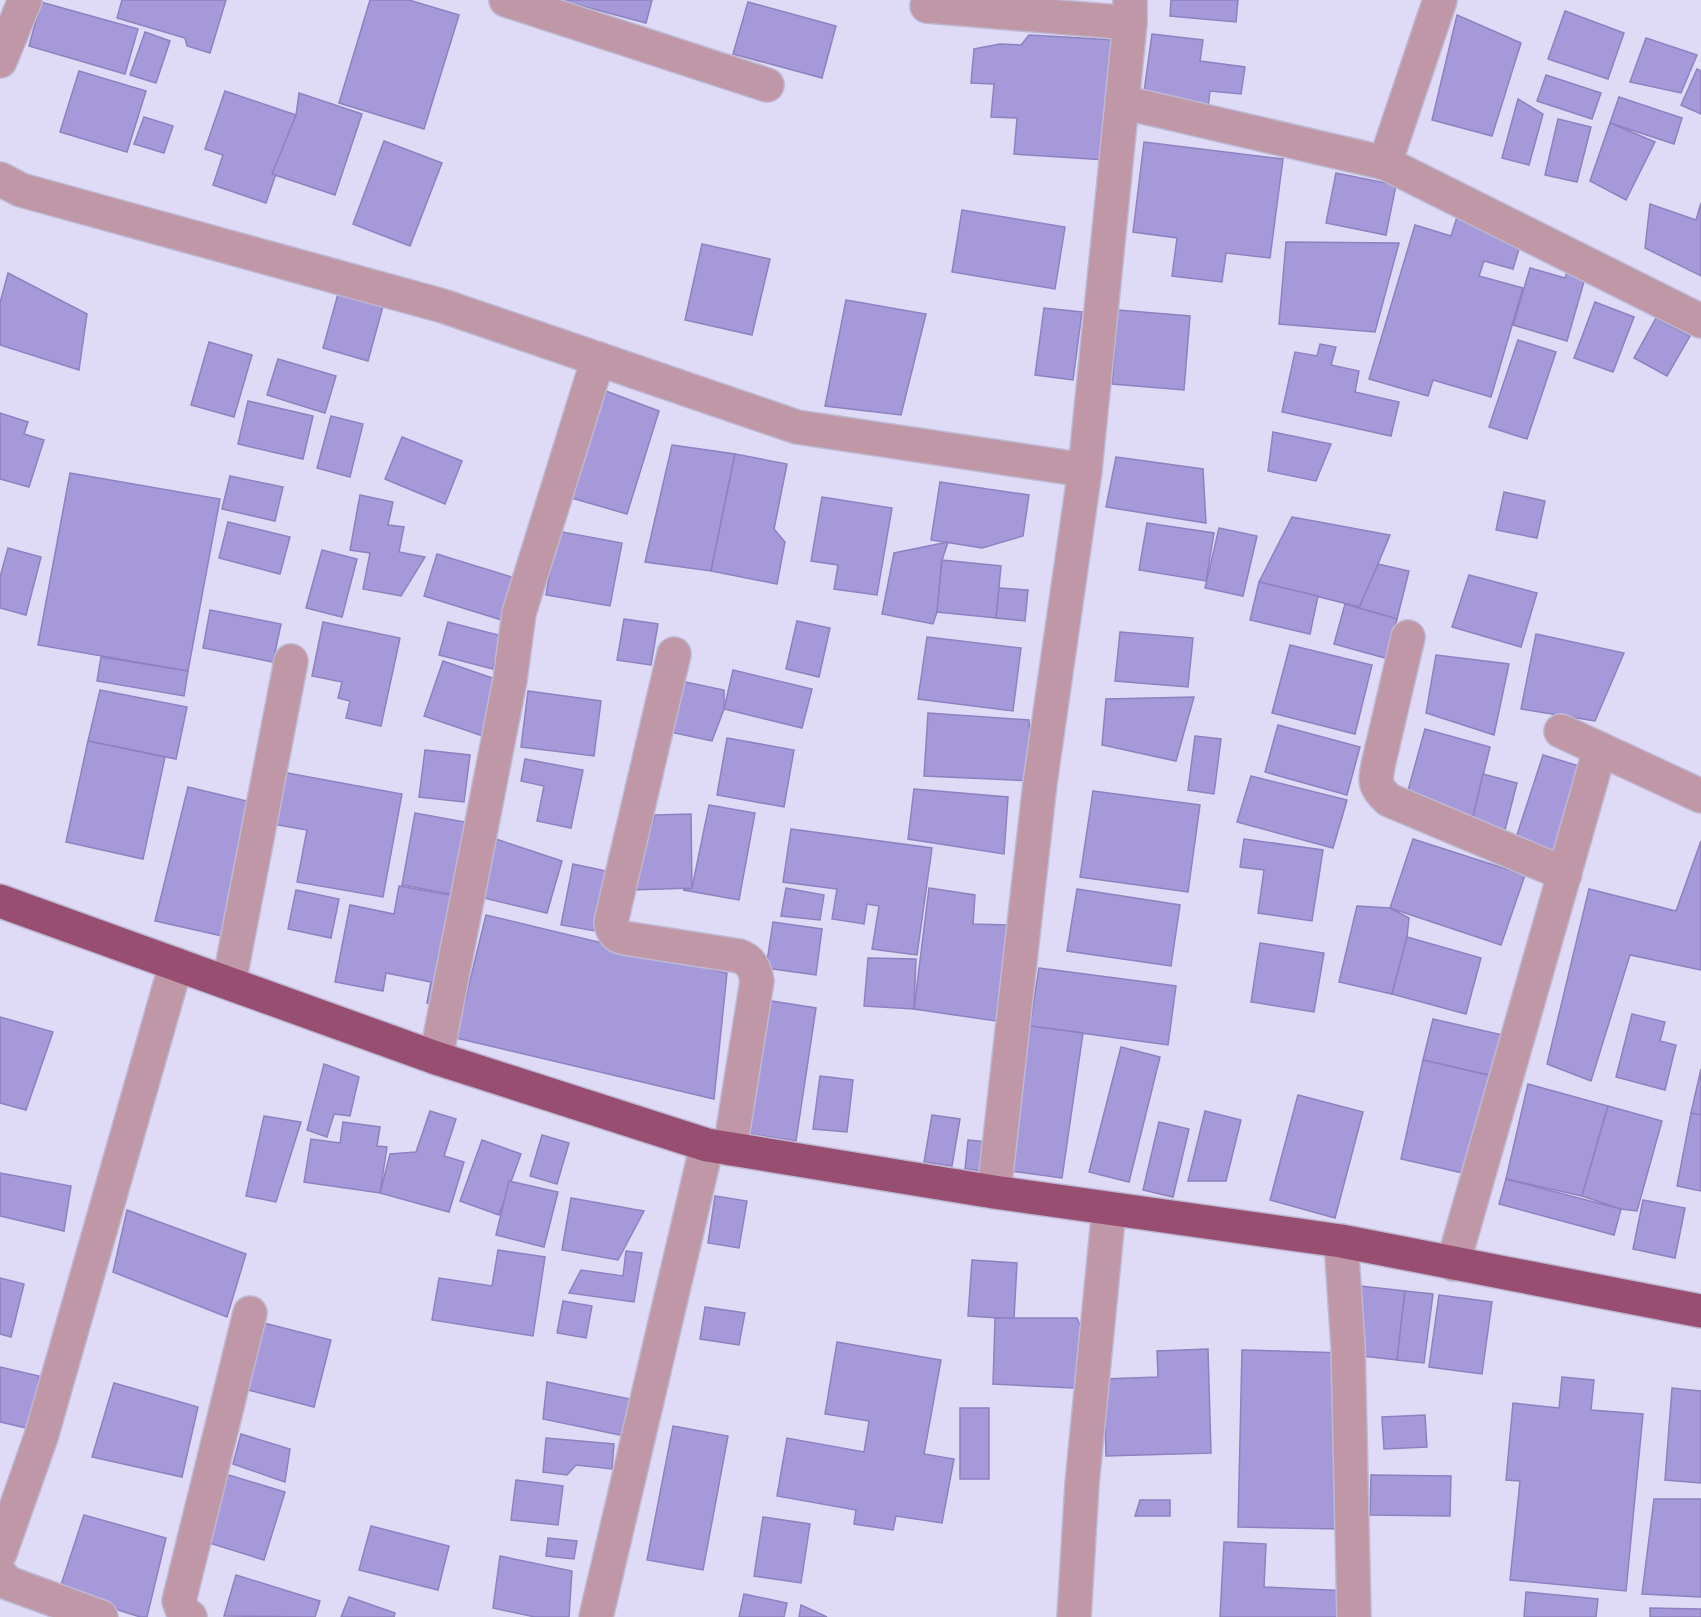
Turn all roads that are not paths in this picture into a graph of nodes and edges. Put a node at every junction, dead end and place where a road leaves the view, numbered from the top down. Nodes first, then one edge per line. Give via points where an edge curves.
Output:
1 (25, 0) edge
2 (506, 0) edge
3 (1440, 0) edge
4 (927, 6) dead end
5 (1130, 11) edge
6 (0, 61) edge
7 (767, 85) dead end
8 (1122, 102) junction
9 (1385, 163) junction
10 (11, 184) edge
11 (1701, 321) edge
12 (598, 359) junction
13 (1085, 470) junction
14 (1408, 637) dead end
15 (674, 654) dead end
16 (291, 661) dead end
17 (1561, 731) dead end
18 (1600, 749) junction
19 (1701, 796) edge
20 (1565, 874) junction
21 (0, 901) edge
22 (176, 964) junction
23 (229, 983) junction
24 (436, 1058) junction
25 (718, 1147) junction
26 (994, 1192) junction
27 (1109, 1209) junction
28 (1341, 1240) junction
29 (1453, 1264) junction
30 (1701, 1311) edge
31 (250, 1313) dead end
32 (0, 1553) edge
33 (0, 1574) edge
34 (101, 1617) edge
35 (190, 1617) edge
36 (596, 1617) edge
37 (1074, 1617) edge
38 (1354, 1617) edge

1 - 6 street
2 - 7 street
3 - 9 street
4 - 5 street
5 - 8 street
8 - 9 street
8 - 13 street
9 - 11 street
10 - 12 street via 443,306
12 - 13 street via 797,427
12 - 24 street via 519,613 510,680
13 - 26 street via 1040,783
14 - 20 street via 1375,779 1378,790 1389,800
15 - 25 street via 611,922 614,934 624,938 739,956 752,965 757,981
16 - 23 street
17 - 18 street
18 - 19 street
18 - 20 street
20 - 29 street
21 - 22 highway
22 - 23 highway
22 - 32 street via 41,1437
23 - 24 highway
24 - 25 highway
25 - 26 highway
25 - 36 street
26 - 27 highway
27 - 28 highway
27 - 37 street via 1082,1484
28 - 29 highway
28 - 38 street via 1348,1346
29 - 30 highway
31 - 35 street via 182,1582 179,1600 183,1612
33 - 34 street via 8,1583

